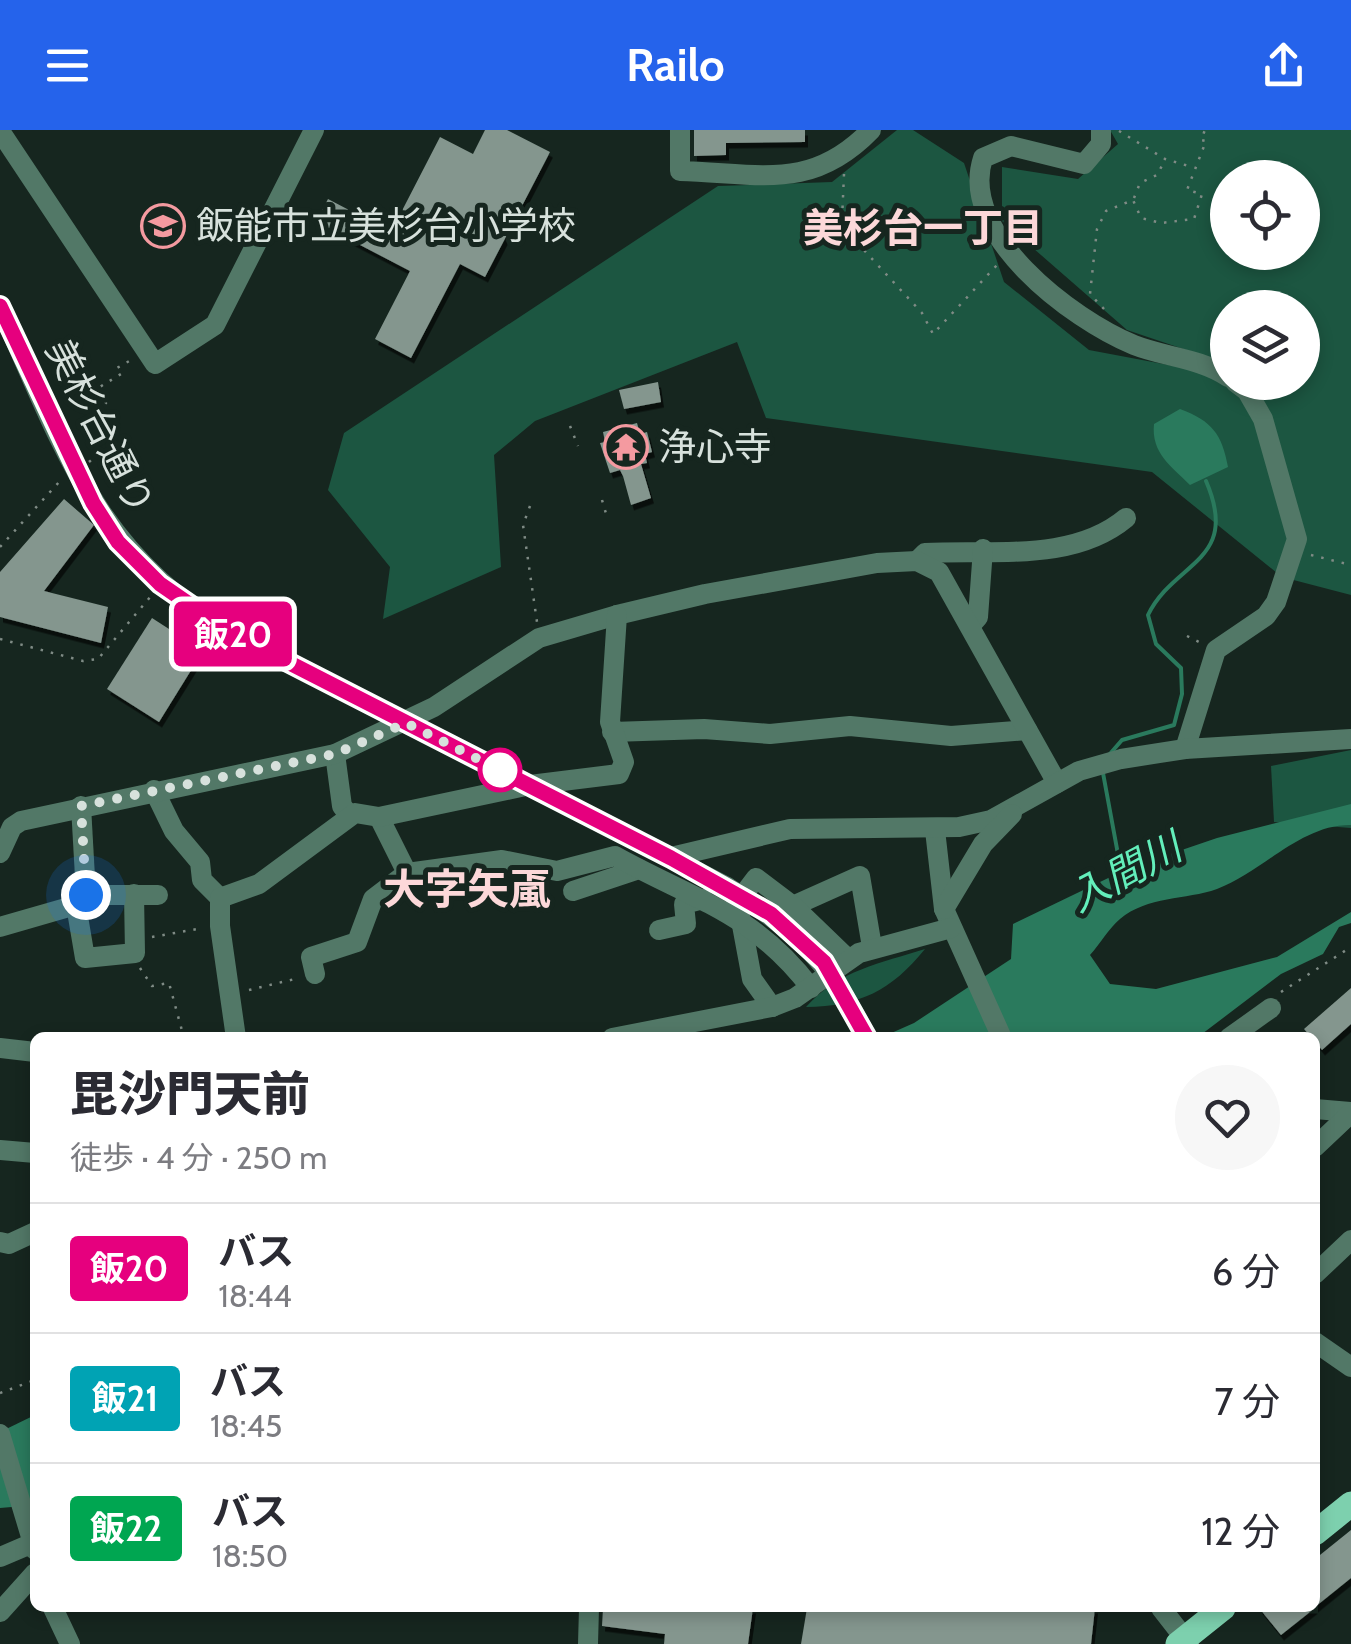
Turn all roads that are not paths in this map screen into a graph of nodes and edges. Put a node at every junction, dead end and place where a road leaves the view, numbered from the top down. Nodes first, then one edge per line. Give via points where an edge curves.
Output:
1 (314, 130) edge
2 (680, 130) edge
3 (871, 130) edge
4 (1101, 130) edge
5 (0, 131) edge
6 (0, 306) edge
7 (1210, 369) edge
8 (1252, 400) edge
9 (1126, 518) dead end
10 (982, 549) junction
11 (917, 561) junction
12 (617, 615) junction
13 (970, 626) junction
14 (406, 723) junction
15 (1026, 730) junction
16 (612, 732) junction
17 (1351, 738) edge
18 (1185, 749) junction
19 (335, 754) junction
20 (1057, 783) junction
21 (530, 786) junction
22 (154, 790) junction
23 (81, 806) junction
24 (1018, 808) junction
25 (348, 815) junction
26 (379, 817) junction
27 (935, 830) junction
28 (0, 853) edge
29 (671, 858) junction
30 (639, 870) junction
31 (406, 873) junction
32 (573, 890) dead end
33 (134, 894) junction
34 (158, 894) dead end
35 (220, 898) junction
36 (703, 899) junction
37 (81, 900) junction
38 (793, 906) junction
39 (735, 916) junction
40 (947, 919) junction
41 (0, 926) edge
42 (659, 930) dead end
43 (872, 947) junction
44 (847, 958) junction
45 (315, 974) road end
46 (811, 988) junction
47 (772, 1008) junction
48 (1271, 1008) road end
49 (235, 1032) edge
50 (644, 1032) edge
51 (864, 1032) edge
52 (999, 1032) edge
53 (1237, 1032) edge
54 (0, 1048) edge
55 (30, 1051) edge
56 (1320, 1109) edge
57 (1351, 1112) edge
58 (1320, 1142) edge
59 (0, 1150) edge
60 (30, 1153) edge
61 (30, 1234) edge
62 (1351, 1240) edge
63 (0, 1242) edge
64 (1320, 1269) edge
65 (1320, 1345) edge
66 (1351, 1367) edge
67 (0, 1434) edge
68 (1351, 1504) edge
69 (1320, 1529) edge
70 (30, 1533) edge
71 (30, 1544) edge
72 (0, 1557) edge
73 (30, 1579) edge
74 (0, 1612) edge
75 (55, 1612) edge
76 (590, 1612) edge
77 (1164, 1612) edge
78 (1219, 1612) edge
79 (1187, 1642) edge
80 (70, 1644) edge
81 (588, 1644) edge

1 - 5 street via 215,326 155,364
2 - 3 street via 680,171 802,174 840,159
4 - 7 street via 1101,144 1084,164 1010,146 983,158 976,178 979,200 1016,264 1103,329
6 - 14 street, 美杉台通り via 75,468 118,542 160,584 231,633
8 - 18 street via 1297,539 1266,616 1216,650
9 - 10 street via 1102,537 1067,546
10 - 11 street via 925,553
10 - 13 street via 978,617
11 - 12 street via 743,587
11 - 13 street via 939,572
12 - 14 street via 539,638
12 - 16 street
13 - 15 street
14 - 19 street
14 - 21 street, 美杉台通り
15 - 16 street via 950,736 850,726 770,734
15 - 20 street
16 - 21 street via 624,762 619,774
17 - 18 street
18 - 20 street via 1106,763
19 - 22 street
19 - 25 street
20 - 24 street
21 - 26 street
21 - 29 street, 美杉台通り
22 - 23 street
22 - 35 street via 174,831 200,862 202,880
23 - 28 street via 21,821
23 - 37 street
24 - 27 street
24 - 40 street via 983,844
25 - 26 street
25 - 35 street via 259,884
26 - 31 street
27 - 29 street via 802,828
27 - 40 street
29 - 51 street, 美杉台通り, bridge via 800,936 846,994
30 - 31 street via 615,856 556,871 502,860
30 - 32 street
30 - 36 street
31 - 45 street via 372,899 357,942 312,957
33 - 34 street
33 - 37 street
33 - 37 street via 137,946 86,958
35 - 49 street
36 - 39 street
36 - 42 street via 684,904 686,924
37 - 41 street
38 - 39 street via 756,878
38 - 43 street via 860,876
38 - 44 street
39 - 46 street via 779,949
39 - 47 street via 752,979
40 - 43 street via 922,939
40 - 52 street
43 - 44 street
44 - 46 street
46 - 47 street
47 - 50 street
48 - 53 street
54 - 55 street
56 - 57 street
57 - 58 street
59 - 60 street
61 - 63 street
62 - 64 street
65 - 66 street
67 - 70 street
68 - 69 main road
71 - 72 street
73 - 74 street
75 - 80 street
76 - 81 street
77 - 79 street
78 - 79 main road

